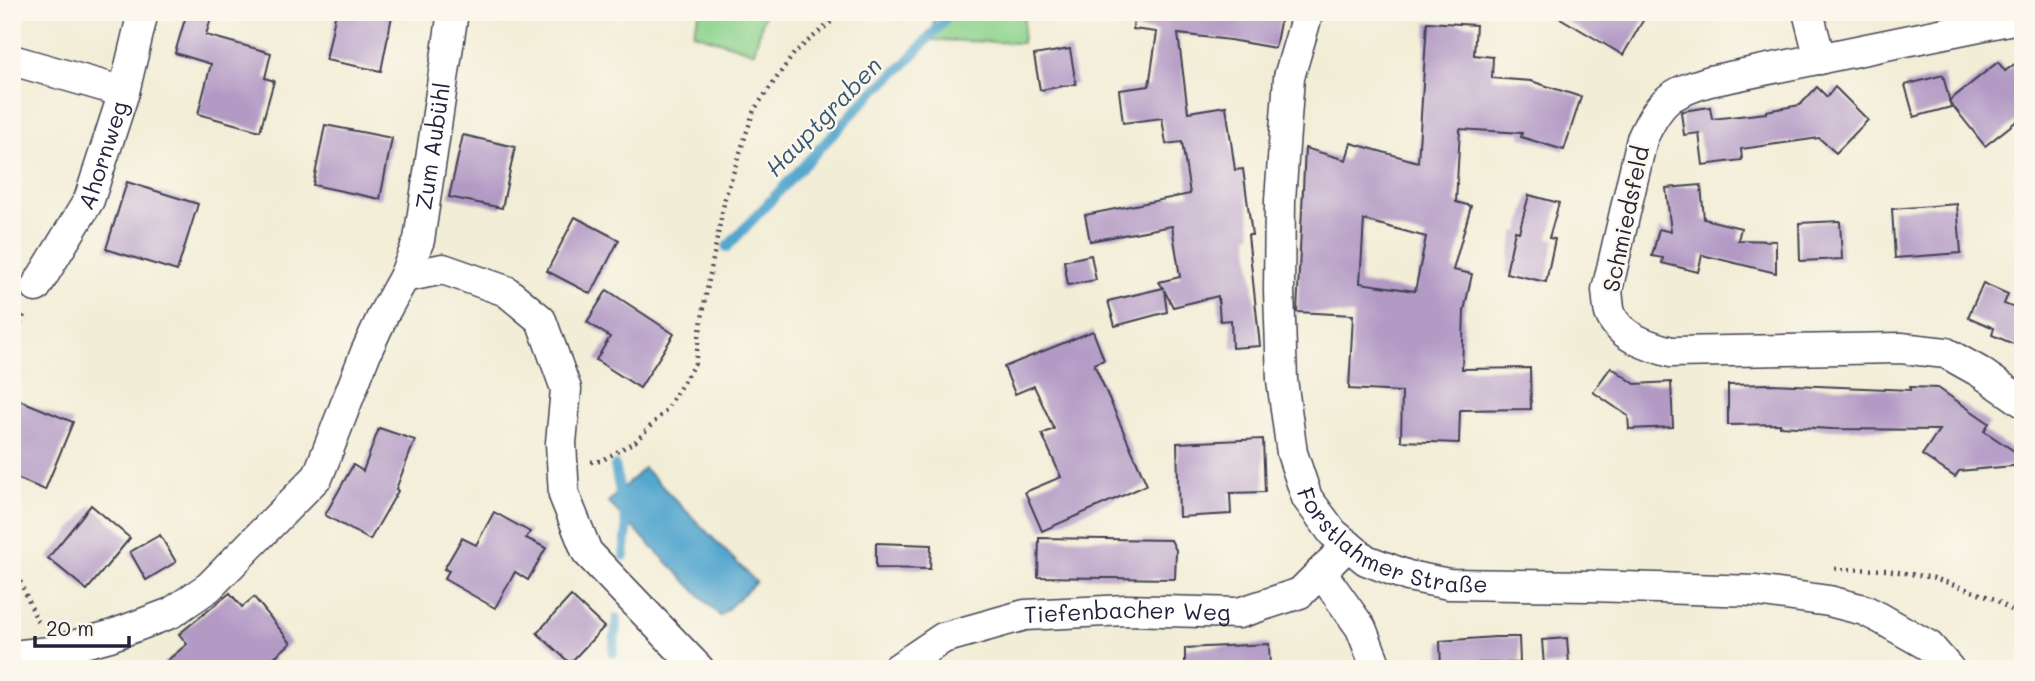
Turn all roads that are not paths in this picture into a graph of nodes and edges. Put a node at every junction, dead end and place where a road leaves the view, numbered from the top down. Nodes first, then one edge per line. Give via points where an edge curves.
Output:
1 (143, 12) edge
2 (453, 12) edge
3 (1308, 12) edge
4 (1808, 12) edge
5 (2023, 17) edge
6 (1820, 59) junction
7 (12, 60) edge
8 (124, 92) junction
9 (404, 277) junction
10 (36, 287) dead end
11 (2023, 402) edge
12 (1348, 545) junction
13 (1321, 572) junction
14 (12, 656) edge
15 (699, 669) edge
16 (897, 669) edge
17 (1377, 669) edge
18 (1949, 669) edge

1 - 8 street, Ahornweg
2 - 9 street, Zum Aubühl via 419,240
3 - 12 street, Forstlahmer Straße via 1289,77 1280,200 1282,380 1292,453 1307,498
4 - 6 street
5 - 6 street, Schmiedsfeld
6 - 11 street, Schmiedsfeld via 1684,89 1667,99 1651,118 1642,139 1607,290 1610,314 1623,331 1643,344 1671,352 1901,348 1946,353
7 - 8 street
8 - 10 street, Ahornweg via 89,200
9 - 14 street, Zum Aubühl via 366,352 318,476 209,587 171,613 110,636 50,652
9 - 15 street via 443,269 506,291 541,320 566,390 561,443 564,495 587,552
12 - 13 street, Tiefenbacher Weg
12 - 18 street, Forstlahmer Straße via 1366,559 1397,572 1449,584 1756,591 1829,601 1880,618 1928,646
13 - 16 street, Tiefenbacher Weg via 1300,593 1238,613 1126,610 1025,615 943,638
13 - 17 street via 1361,628

